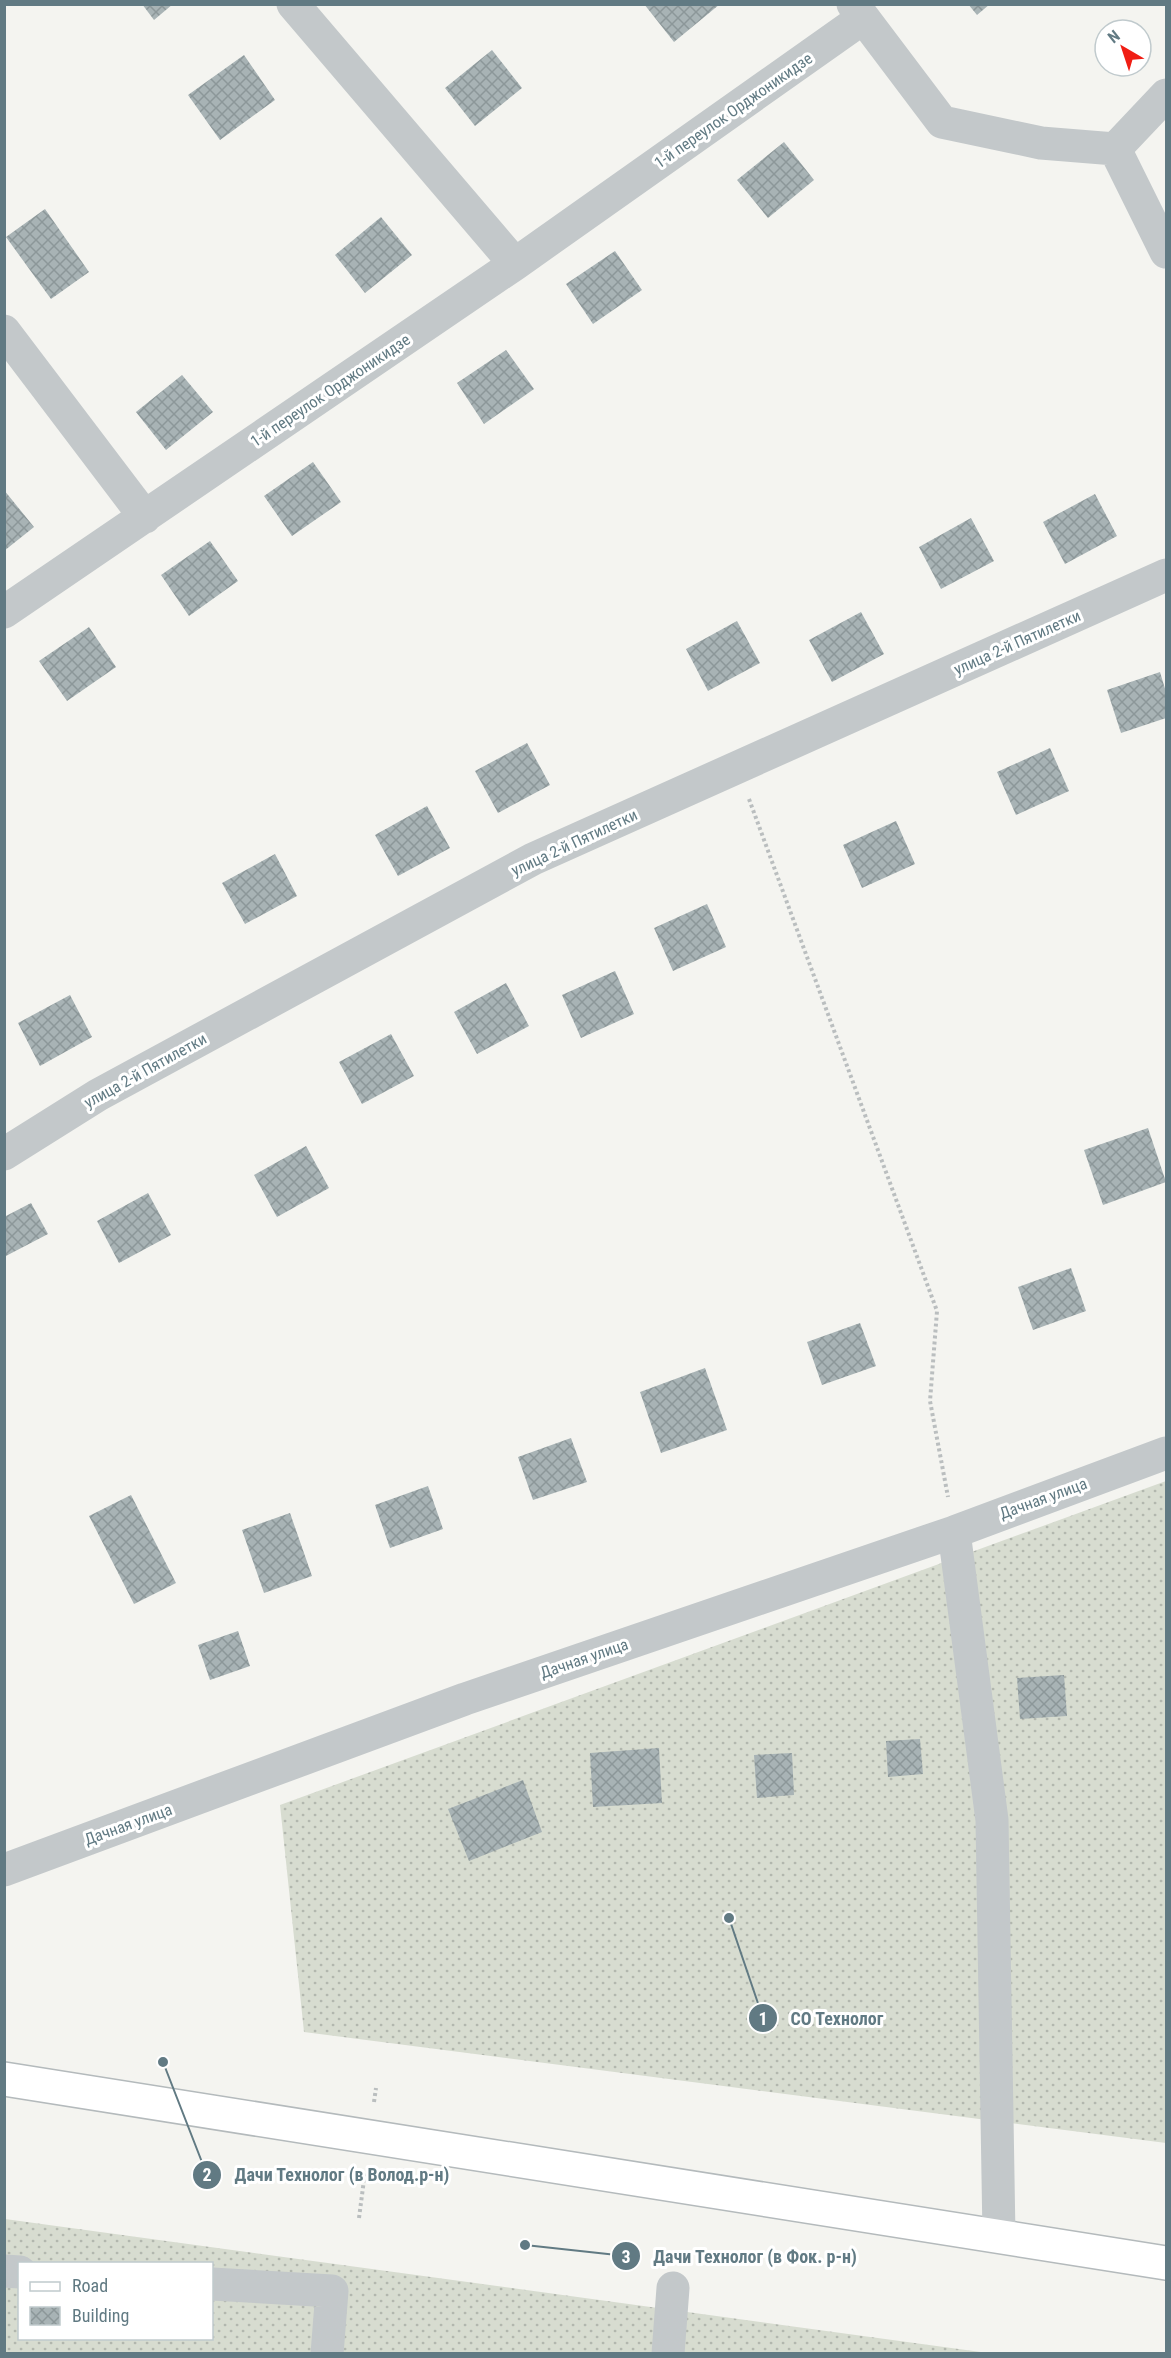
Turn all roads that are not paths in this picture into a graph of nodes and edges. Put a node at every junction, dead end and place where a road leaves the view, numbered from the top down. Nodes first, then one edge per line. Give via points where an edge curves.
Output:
1 (293, 4) edge
2 (858, 11) edge
3 (1167, 95) edge
4 (1114, 149) junction
5 (1167, 252) edge
6 (515, 264) junction
7 (4, 331) edge
8 (145, 517) junction
9 (1167, 575) edge
10 (4, 612) edge
11 (4, 1154) edge
12 (1167, 1453) edge
13 (954, 1532) junction
14 (4, 1870) edge
15 (4, 2079) edge
16 (999, 2236) junction
17 (1167, 2263) edge
18 (213, 2284) edge
19 (673, 2288) dead end
20 (327, 2354) edge
21 (668, 2354) edge

1 - 6 street
2 - 4 street via 942,122 1041,143
2 - 6 street, 1-й переулок Орджоникидзе
3 - 4 street
4 - 5 street
6 - 8 street, 1-й переулок Орджоникидзе
7 - 8 street
8 - 10 street, 1-й переулок Орджоникидзе
9 - 11 street, улица 2-й Пятилетки via 533,859 98,1095
12 - 13 street, Дачная улица
13 - 14 street, Дачная улица via 465,1699
13 - 16 street via 992,1820
15 - 16 main road
16 - 17 main road
18 - 20 street via 332,2291
19 - 21 street

